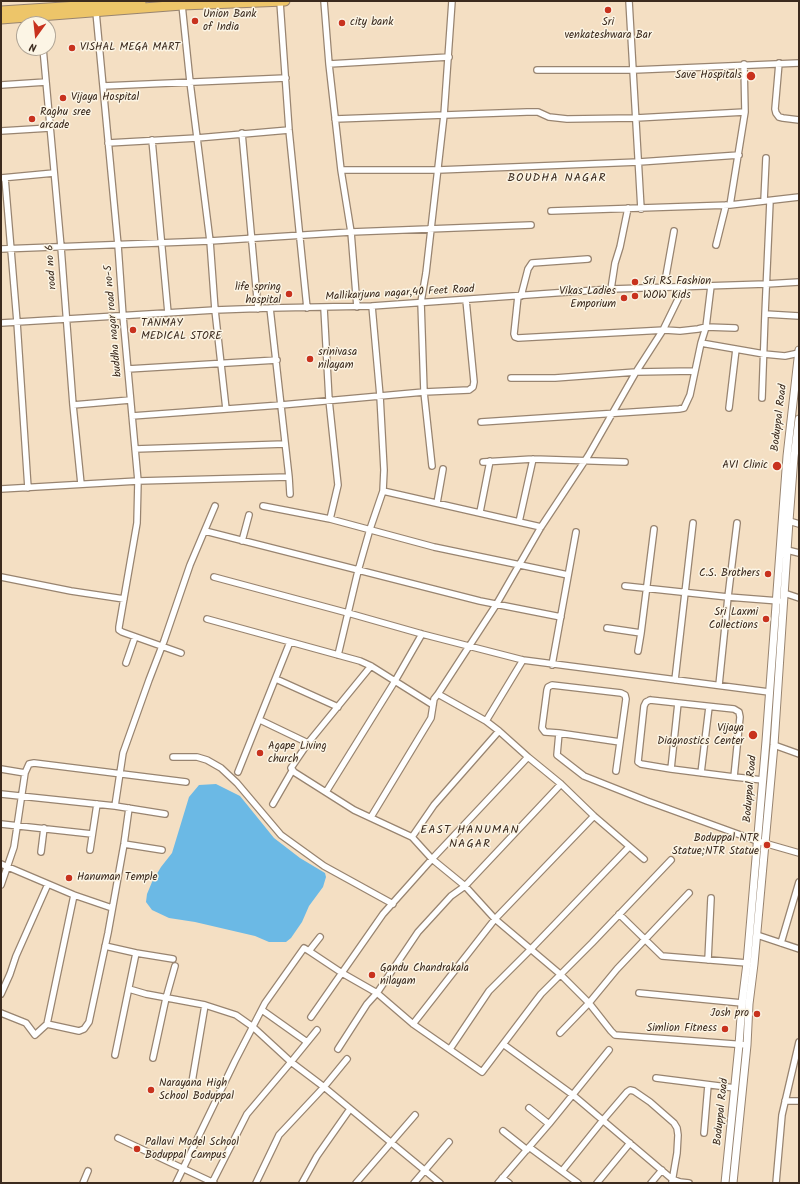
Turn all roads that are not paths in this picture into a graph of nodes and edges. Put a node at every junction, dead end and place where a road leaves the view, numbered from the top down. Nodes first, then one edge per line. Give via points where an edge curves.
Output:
1 (163, 1) edge
2 (282, 1) edge
3 (324, 1) edge
4 (452, 1) edge
5 (629, 1) edge
6 (70, 4) edge
7 (182, 5) junction
8 (1, 11) edge
9 (96, 12) junction
10 (56, 18) edge
11 (1, 19) edge
12 (16, 19) edge
13 (44, 56) edge
14 (449, 57) junction
15 (779, 63) junction
16 (799, 63) edge
17 (329, 64) junction
18 (744, 64) junction
19 (537, 70) dead end
20 (634, 70) junction
21 (286, 78) junction
22 (46, 82) junction
23 (190, 82) junction
24 (1, 85) edge
25 (103, 86) junction
26 (745, 112) junction
27 (444, 115) junction
28 (636, 118) junction
29 (335, 119) junction
30 (799, 120) edge
31 (50, 128) junction
32 (289, 130) junction
33 (1, 131) edge
34 (242, 133) junction
35 (197, 138) junction
36 (152, 140) junction
37 (108, 143) junction
38 (739, 154) junction
39 (766, 158) dead end
40 (639, 162) junction
41 (341, 170) junction
42 (438, 170) junction
43 (54, 173) junction
44 (3, 178) edge
45 (799, 197) edge
46 (767, 201) junction
47 (728, 205) junction
48 (628, 208) junction
49 (641, 209) junction
50 (552, 211) dead end
51 (531, 225) dead end
52 (430, 229) junction
53 (674, 231) dead end
54 (351, 232) junction
55 (299, 236) junction
56 (251, 238) junction
57 (210, 241) junction
58 (161, 244) junction
59 (716, 244) dead end
60 (118, 246) junction
61 (61, 247) junction
62 (1, 249) edge
63 (12, 249) junction
64 (588, 259) dead end
65 (799, 282) edge
66 (766, 284) junction
67 (711, 286) junction
68 (664, 287) junction
69 (684, 287) junction
70 (611, 289) junction
71 (519, 296) junction
72 (466, 300) junction
73 (421, 302) junction
74 (372, 306) junction
75 (357, 307) junction
76 (270, 308) junction
77 (306, 308) junction
78 (324, 308) junction
79 (258, 309) junction
80 (215, 310) junction
81 (168, 313) junction
82 (764, 314) junction
83 (123, 316) junction
84 (799, 316) edge
85 (66, 320) junction
86 (17, 322) junction
87 (1, 323) edge
88 (706, 327) junction
89 (735, 328) dead end
90 (663, 330) junction
91 (701, 343) junction
92 (736, 349) junction
93 (799, 350) edge
94 (764, 354) junction
95 (799, 354) edge
96 (277, 360) junction
97 (221, 362) junction
98 (128, 369) junction
99 (695, 371) junction
100 (636, 372) junction
101 (511, 378) dead end
102 (424, 392) junction
103 (797, 392) edge
104 (380, 396) junction
105 (762, 398) dead end
106 (130, 400) junction
107 (329, 400) junction
108 (73, 405) junction
109 (281, 405) junction
110 (729, 408) dead end
111 (226, 409) junction
112 (612, 413) junction
113 (132, 416) junction
114 (799, 419) edge
115 (481, 422) dead end
116 (285, 444) junction
117 (135, 449) junction
118 (796, 458) edge
119 (533, 459) junction
120 (586, 460) junction
121 (490, 461) junction
122 (483, 462) dead end
123 (625, 462) dead end
124 (432, 466) dead end
125 (443, 469) dead end
126 (289, 477) junction
127 (138, 481) junction
128 (81, 484) junction
129 (28, 488) junction
130 (1, 489) edge
131 (383, 491) junction
132 (290, 494) dead end
133 (437, 503) junction
134 (215, 506) dead end
135 (263, 506) dead end
136 (480, 512) junction
137 (249, 515) dead end
138 (330, 518) junction
139 (789, 521) junction
140 (519, 522) junction
141 (694, 523) dead end
142 (737, 523) dead end
143 (799, 524) edge
144 (542, 527) junction
145 (370, 529) junction
146 (654, 529) dead end
147 (205, 531) junction
148 (576, 532) dead end
149 (242, 541) junction
150 (787, 550) junction
151 (799, 553) edge
152 (518, 566) junction
153 (358, 571) junction
154 (568, 575) junction
155 (1, 577) edge
156 (214, 577) dead end
157 (625, 586) dead end
158 (646, 588) junction
159 (686, 593) junction
160 (784, 593) junction
161 (728, 597) junction
162 (799, 598) edge
163 (124, 599) junction
164 (779, 601) junction
165 (496, 605) junction
166 (348, 612) junction
167 (561, 617) junction
168 (206, 619) dead end
169 (607, 628) dead end
170 (422, 634) junction
171 (641, 634) junction
172 (135, 637) junction
173 (290, 642) junction
174 (162, 646) junction
175 (470, 646) junction
176 (638, 651) dead end
177 (181, 653) dead end
178 (338, 655) junction
179 (523, 660) junction
180 (126, 663) dead end
181 (552, 665) junction
182 (371, 666) junction
183 (276, 679) junction
184 (675, 680) junction
185 (395, 681) junction
186 (719, 685) junction
187 (769, 692) junction
188 (438, 694) junction
189 (678, 703) junction
190 (433, 705) junction
191 (338, 707) junction
192 (709, 707) junction
193 (260, 720) junction
194 (486, 721) junction
195 (499, 732) junction
196 (559, 733) junction
197 (620, 742) junction
198 (308, 743) junction
199 (774, 745) junction
200 (799, 754) edge
201 (173, 757) dead end
202 (528, 757) junction
203 (1, 769) edge
204 (671, 769) junction
205 (292, 771) junction
206 (616, 771) dead end
207 (238, 772) dead end
208 (25, 773) junction
209 (119, 773) junction
210 (701, 773) junction
211 (734, 777) junction
212 (763, 780) junction
213 (186, 782) dead end
214 (561, 784) junction
215 (326, 792) junction
216 (1, 794) edge
217 (22, 796) junction
218 (97, 804) junction
219 (273, 804) dead end
220 (115, 806) junction
221 (129, 808) junction
222 (165, 814) dead end
223 (594, 816) junction
224 (370, 817) junction
225 (1, 824) edge
226 (18, 826) junction
227 (44, 828) junction
228 (92, 834) junction
229 (412, 837) junction
230 (761, 842) junction
231 (124, 844) junction
232 (629, 846) junction
233 (90, 850) dead end
234 (162, 850) dead end
235 (41, 852) dead end
236 (799, 854) edge
237 (432, 859) junction
238 (644, 859) dead end
239 (671, 860) dead end
240 (1, 864) edge
241 (8, 868) junction
242 (799, 882) edge
243 (48, 884) junction
244 (1, 885) edge
245 (465, 886) junction
246 (689, 893) dead end
247 (74, 895) junction
248 (711, 898) dead end
249 (393, 904) junction
250 (112, 908) junction
251 (618, 914) junction
252 (495, 919) junction
253 (757, 935) junction
254 (320, 937) dead end
255 (645, 940) junction
256 (781, 943) junction
257 (105, 946) junction
258 (531, 949) junction
259 (799, 950) edge
260 (309, 951) junction
261 (136, 953) junction
262 (173, 959) dead end
263 (708, 960) junction
264 (747, 963) junction
265 (175, 966) dead end
266 (342, 973) junction
267 (560, 974) junction
268 (129, 989) junction
269 (377, 993) junction
270 (639, 993) dead end
271 (1, 994) edge
272 (166, 998) junction
273 (589, 1003) junction
274 (742, 1003) junction
275 (205, 1005) junction
276 (262, 1010) junction
277 (1, 1012) edge
278 (311, 1016) dead end
279 (47, 1024) junction
280 (413, 1024) junction
281 (253, 1027) junction
282 (317, 1030) dead end
283 (560, 1033) dead end
284 (307, 1042) junction
285 (799, 1042) edge
286 (503, 1044) junction
287 (743, 1045) junction
288 (338, 1049) dead end
289 (450, 1049) junction
290 (609, 1050) dead end
291 (114, 1055) dead end
292 (153, 1058) dead end
293 (347, 1059) dead end
294 (291, 1062) junction
295 (656, 1078) dead end
296 (192, 1082) dead end
297 (708, 1085) junction
298 (324, 1087) junction
299 (735, 1088) junction
300 (572, 1095) junction
301 (785, 1101) junction
302 (799, 1102) edge
303 (530, 1108) dead end
304 (350, 1109) junction
305 (415, 1116) dead end
306 (603, 1120) junction
307 (549, 1124) junction
308 (503, 1131) dead end
309 (704, 1133) dead end
310 (118, 1138) dead end
311 (449, 1142) dead end
312 (390, 1143) junction
313 (630, 1143) junction
314 (528, 1149) junction
315 (182, 1168) junction
316 (662, 1170) junction
317 (88, 1171) dead end
318 (425, 1171) junction
319 (562, 1171) junction
320 (500, 1181) edge
321 (672, 1181) edge
322 (83, 1183) edge
323 (176, 1183) edge
324 (213, 1183) edge
325 (256, 1183) edge
326 (302, 1183) edge
327 (356, 1183) edge
328 (414, 1183) edge
329 (440, 1183) edge
330 (509, 1183) edge
331 (578, 1183) edge
332 (597, 1183) edge
333 (651, 1183) edge
334 (689, 1183) edge
335 (725, 1183) edge
336 (733, 1183) edge
337 (776, 1183) edge

1 - 6 highway
2 - 7 highway
2 - 21 street
3 - 17 street
4 - 14 street
5 - 20 street
6 - 8 highway
7 - 9 highway
7 - 23 street
9 - 10 highway
9 - 25 street, buddha nagar road no-5
11 - 12 highway
13 - 22 street, road no 6
14 - 17 street
14 - 27 street
15 - 16 street
15 - 18 street
15 - 30 street via 776,113 782,118
17 - 29 street
18 - 20 street
18 - 26 street
19 - 20 street
20 - 28 street
21 - 23 street
21 - 32 street
22 - 24 street
22 - 31 street, road no 6
23 - 25 street
23 - 35 street
25 - 37 street, buddha nagar road no-5
26 - 28 street
26 - 38 street
27 - 28 street via 538,112 567,120
27 - 29 street
27 - 42 street
28 - 40 street
29 - 41 street
31 - 33 street
31 - 43 street, road no 6
32 - 34 street
32 - 55 street
34 - 35 street
34 - 56 street
35 - 36 street
35 - 57 street
36 - 37 street
36 - 58 street
37 - 60 street, buddha nagar road no-5
38 - 40 street
38 - 47 street
39 - 46 street
40 - 42 street
40 - 49 street
41 - 42 street
41 - 54 street
42 - 52 street
43 - 44 street
43 - 61 street, road no 6
44 - 63 street
45 - 46 street
46 - 47 street
46 - 66 street
47 - 49 street
47 - 59 street
48 - 49 street
48 - 50 street
48 - 70 street
51 - 52 street
52 - 54 street
52 - 73 street
53 - 68 street
54 - 55 street
54 - 75 street
55 - 56 street
55 - 77 street
56 - 57 street
56 - 79 street
57 - 58 street
57 - 80 street
58 - 60 street
58 - 81 street
60 - 61 street
60 - 83 street, buddha nagar road no-5
61 - 63 street
61 - 85 street, road no 6
62 - 63 street
63 - 86 street
64 - 71 street via 532,263
65 - 66 street, Mallikarjuna nagar,40 Feet Road
66 - 67 street, Mallikarjuna nagar,40 Feet Road
66 - 82 street
67 - 69 street, Mallikarjuna nagar,40 Feet Road
67 - 88 street
68 - 69 street, Mallikarjuna nagar,40 Feet Road
68 - 70 street, Mallikarjuna nagar,40 Feet Road
69 - 90 street
70 - 71 street, Mallikarjuna nagar,40 Feet Road
71 - 72 street, Mallikarjuna nagar,40 Feet Road
71 - 90 street via 514,334 518,338
72 - 73 street, Mallikarjuna nagar,40 Feet Road
72 - 102 street via 473,387 469,390
73 - 74 street, Mallikarjuna nagar,40 Feet Road
73 - 102 street
74 - 75 street, Mallikarjuna nagar,40 Feet Road
74 - 104 street
75 - 78 street, Mallikarjuna nagar,40 Feet Road
76 - 77 street, Mallikarjuna nagar,40 Feet Road
76 - 79 street, Mallikarjuna nagar,40 Feet Road
76 - 96 street
77 - 78 street, Mallikarjuna nagar,40 Feet Road
78 - 107 street
79 - 80 street, Mallikarjuna nagar,40 Feet Road
80 - 81 street, Mallikarjuna nagar,40 Feet Road
80 - 97 street
81 - 83 street, Mallikarjuna nagar,40 Feet Road
82 - 84 street
82 - 94 street
83 - 85 street, Mallikarjuna nagar,40 Feet Road
83 - 98 street, buddha nagar road no-5
85 - 86 street, Mallikarjuna nagar,40 Feet Road
85 - 108 street, road no 6
86 - 87 street, Mallikarjuna nagar,40 Feet Road
86 - 129 street
88 - 89 street
88 - 90 street
88 - 91 street
90 - 100 street
91 - 92 street
91 - 99 street
92 - 94 street
92 - 110 street
93 - 95 street, Boduppal Road
94 - 95 street
94 - 105 street
95 - 103 street, Boduppal Road
96 - 97 street
96 - 109 street
97 - 98 street
97 - 111 street
98 - 106 street, buddha nagar road no-5
99 - 100 street
99 - 112 street via 690,395 684,408
100 - 101 street via 554,378
100 - 112 street
102 - 104 street
102 - 124 street
103 - 164 street, Boduppal Road via 787,456
104 - 107 street
104 - 131 street
106 - 108 street
106 - 113 street, buddha nagar road no-5
107 - 109 street
107 - 138 street via 338,485
108 - 128 street, road no 6
109 - 111 street
109 - 116 street
111 - 113 street
112 - 115 street
112 - 120 street
113 - 117 street, buddha nagar road no-5
114 - 118 street, Boduppal Road
116 - 117 street
116 - 126 street
117 - 127 street, buddha nagar road no-5
118 - 139 street, Boduppal Road
119 - 120 street
119 - 121 street
119 - 140 street
120 - 123 street
120 - 144 street
121 - 122 street
121 - 136 street
125 - 133 street
126 - 127 street
126 - 132 street
127 - 128 street
127 - 163 street, buddha nagar road no-5 via 137,522
128 - 129 street
129 - 130 street
131 - 133 street
131 - 145 street
133 - 136 street
134 - 147 street
135 - 138 street
136 - 140 street
137 - 149 street
138 - 145 street
139 - 143 street
139 - 150 street, Boduppal Road
140 - 144 street
141 - 159 street
142 - 161 street
144 - 152 street
145 - 152 street
145 - 153 street
146 - 158 street
147 - 149 street
147 - 174 street via 190,565
148 - 154 street
149 - 153 street
150 - 151 street
150 - 160 street, Boduppal Road
152 - 154 street
152 - 165 street
153 - 165 street
153 - 166 street
154 - 167 street
155 - 163 street
156 - 166 street
157 - 158 street
158 - 159 street
158 - 171 street
159 - 161 street
159 - 184 street
160 - 162 street
160 - 164 street, Boduppal Road
161 - 164 street
161 - 186 street
163 - 172 street, buddha nagar road no-5 via 119,630
164 - 187 street, Boduppal Road
164 - 199 street, Boduppal Road
165 - 167 street
165 - 175 street
166 - 170 street
166 - 178 street
167 - 181 street
168 - 173 street
169 - 171 street
170 - 175 street
170 - 185 street
171 - 176 street
172 - 174 street
172 - 180 street
173 - 178 street
173 - 183 street
174 - 177 street
174 - 209 street via 122,753
175 - 179 street
175 - 188 street
178 - 182 street
179 - 181 street
179 - 194 street
181 - 184 street
182 - 185 street
182 - 191 street
183 - 191 street
183 - 193 street
184 - 186 street
185 - 190 street
185 - 215 street
186 - 187 street
187 - 212 street, Boduppal Road
188 - 190 street
188 - 194 street
189 - 192 street
189 - 204 street
189 - 204 street via 650,700 646,702 638,758 641,764
190 - 224 street via 431,718
191 - 198 street
192 - 210 street
192 - 211 street via 739,712
193 - 198 street
193 - 207 street
194 - 195 street
195 - 202 street
195 - 229 street via 434,805
196 - 197 street
196 - 197 street via 545,732 542,728 548,687 552,685 621,693 626,699
196 - 230 street via 558,755 584,776 639,799
197 - 206 street
198 - 205 street via 291,766
199 - 200 street
199 - 230 street, Boduppal Road
201 - 249 street via 197,757 221,768 238,783 281,835 324,866
202 - 214 street
202 - 237 street
203 - 208 street
204 - 210 street
205 - 215 street
205 - 219 street
208 - 209 street via 29,764 34,763
208 - 217 street
209 - 213 street
209 - 220 street
210 - 211 street
211 - 212 street
212 - 230 street, Boduppal Road
214 - 223 street
214 - 245 street
215 - 224 street
216 - 217 street
217 - 218 street
217 - 226 street
218 - 220 street
218 - 228 street
220 - 221 street
221 - 222 street
221 - 231 street
223 - 232 street
223 - 252 street
224 - 229 street
225 - 226 street
226 - 227 street
226 - 241 street
227 - 228 street
227 - 235 street
228 - 233 street
229 - 237 street
230 - 236 street
230 - 253 street, Boduppal Road
230 - 264 street, Boduppal Road
231 - 234 street
231 - 250 street
232 - 238 street
232 - 258 street
237 - 245 street
237 - 249 street
239 - 251 street
240 - 241 street
241 - 243 street
241 - 244 street
242 - 256 street
243 - 247 street
243 - 271 street
245 - 252 street
245 - 269 street via 451,896 418,932
246 - 255 street
247 - 250 street
247 - 279 street
248 - 263 street
249 - 266 street via 383,914
250 - 257 street
251 - 255 street
251 - 267 street
252 - 258 street
252 - 280 street
253 - 256 street
253 - 287 street, Boduppal Road
254 - 260 street
255 - 263 street via 662,956
255 - 273 street
256 - 259 street
257 - 261 street
257 - 279 street via 87,1026 79,1031
258 - 267 street
258 - 289 street via 489,991
260 - 266 street
260 - 276 street via 304,948
261 - 262 street
261 - 268 street
263 - 264 street
264 - 274 street, Boduppal Road
265 - 272 street
266 - 269 street
266 - 278 street
267 - 273 street
267 - 286 street via 541,994
268 - 272 street
268 - 291 street
269 - 280 street
269 - 288 street
270 - 274 street
272 - 275 street
272 - 292 street
273 - 283 street
273 - 287 street via 616,1035
274 - 287 street, Boduppal Road
275 - 281 street via 236,1015
275 - 296 street
276 - 281 street
276 - 284 street
277 - 279 street via 26,1023 35,1035
280 - 289 street
281 - 294 street
281 - 315 street
282 - 284 street
284 - 294 street
285 - 301 street
286 - 289 street via 482,1072
286 - 300 street
287 - 299 street, Boduppal Road
287 - 336 street, Boduppal Road
290 - 300 street
293 - 298 street
294 - 298 street
294 - 324 street via 247,1114
295 - 297 street
297 - 299 street
297 - 309 street
298 - 304 street
298 - 325 street via 279,1135
299 - 335 street, Boduppal Road
300 - 306 street
300 - 307 street
301 - 302 street
301 - 337 street
303 - 307 street
304 - 312 street
304 - 326 street via 316,1156
305 - 312 street
306 - 313 street
306 - 319 street
306 - 321 street via 630,1090 650,1102 674,1123 678,1135
307 - 314 street
308 - 314 street
310 - 315 street
311 - 318 street
312 - 318 street
312 - 327 street
313 - 316 street
313 - 332 street
314 - 319 street
314 - 320 street
315 - 323 street
315 - 324 street
316 - 321 street
316 - 333 street
317 - 322 street
318 - 328 street
318 - 329 street
319 - 331 street
320 - 330 street
321 - 334 street

